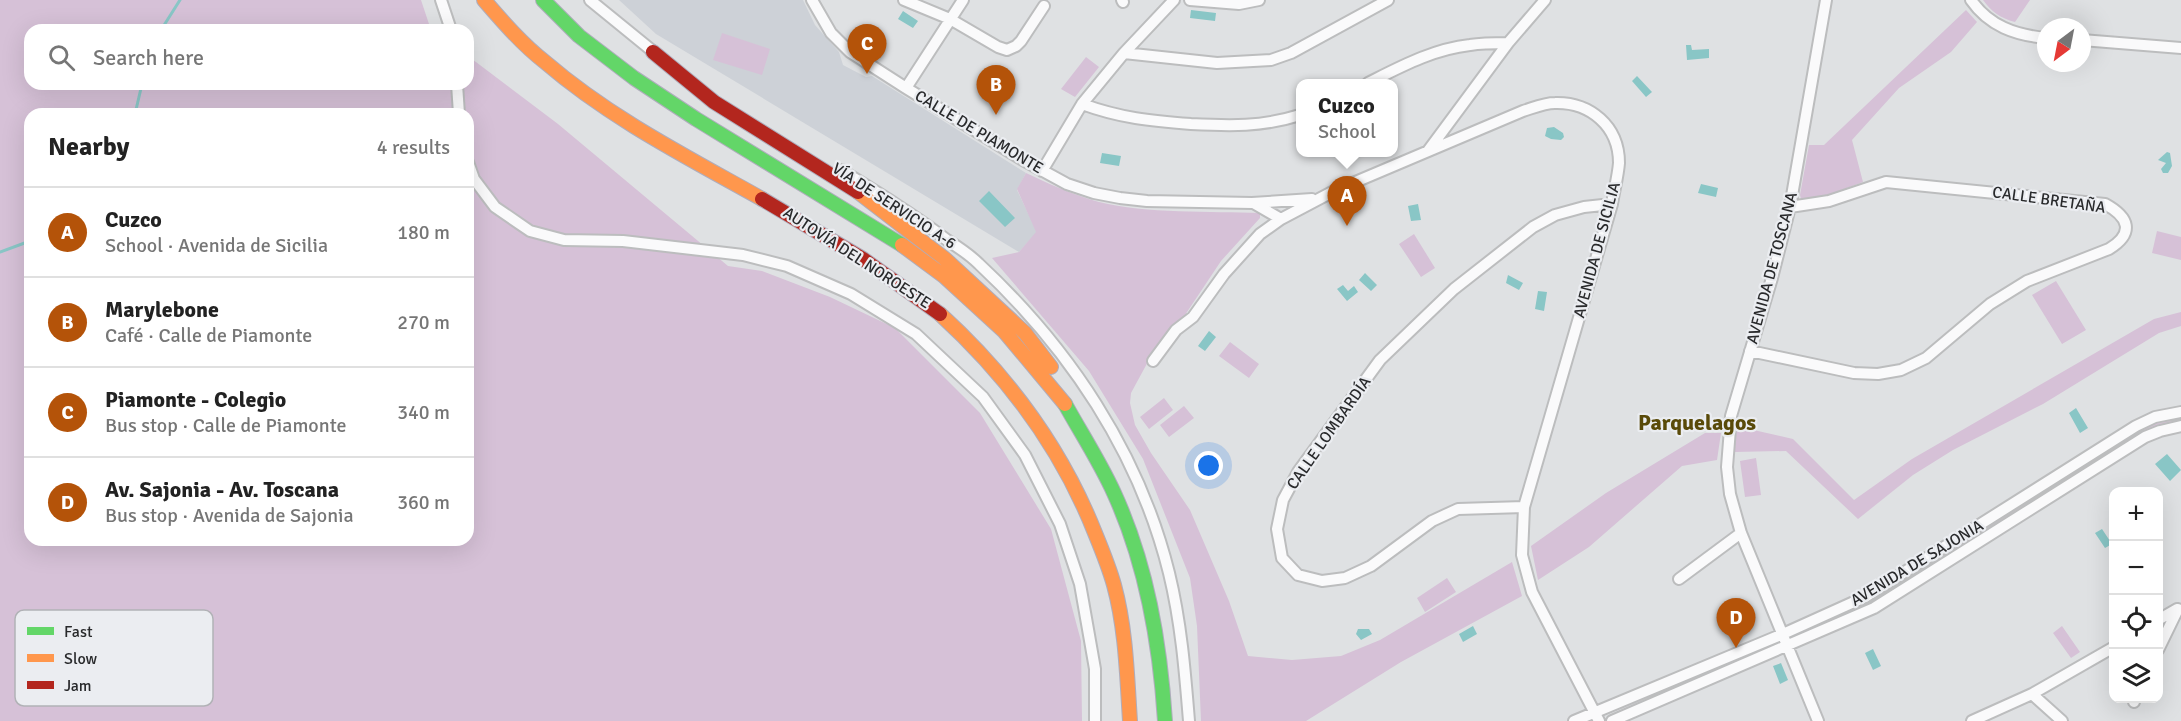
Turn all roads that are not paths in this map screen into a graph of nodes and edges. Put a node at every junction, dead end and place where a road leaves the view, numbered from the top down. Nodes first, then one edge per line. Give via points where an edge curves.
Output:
1 (441, 0) edge
2 (484, 0) edge
3 (543, 0) edge
4 (590, 0) edge
5 (812, 0) edge
6 (904, 0) edge
7 (963, 0) edge
8 (1174, 0) edge
9 (1190, 0) edge
10 (1259, 0) edge
11 (1388, 0) edge
12 (1545, 0) edge
13 (1826, 0) edge
14 (1971, 0) edge
15 (1044, 6) dead end
16 (950, 19) junction
17 (450, 24) edge
18 (2037, 37) edge
19 (2091, 41) edge
20 (1508, 43) junction
21 (2181, 48) edge
22 (653, 52) junction
23 (1124, 53) junction
24 (1377, 79) edge
25 (906, 88) junction
26 (457, 90) edge
27 (1082, 104) junction
28 (459, 108) edge
29 (1296, 117) edge
30 (1428, 151) junction
31 (1042, 171) junction
32 (474, 178) edge
33 (1318, 199) junction
34 (1252, 203) junction
35 (1611, 204) junction
36 (1790, 207) junction
37 (1281, 219) junction
38 (1750, 351) junction
39 (1153, 361) dead end
40 (1064, 401) junction
41 (2181, 412) edge
42 (2181, 426) edge
43 (1524, 507) junction
44 (1741, 533) junction
45 (1679, 579) dead end
46 (2179, 606) edge
47 (2163, 617) edge
48 (1783, 634) junction
49 (1787, 646) junction
50 (2109, 649) edge
51 (2158, 649) edge
52 (2032, 694) junction
53 (1597, 717) edge
54 (1095, 721) edge
55 (1130, 721) edge
56 (1165, 721) edge
57 (1189, 721) edge
58 (1574, 721) edge
59 (1612, 721) edge
60 (1818, 721) edge
61 (1972, 721) edge
62 (2062, 721) edge

1 - 17 street
2 - 55 highway, AUTOVÍA DEL NOROESTE via 556,74 608,113 869,262 938,311 1001,373 1059,452 1088,510 1114,583 1127,661
3 - 40 highway, AUTOVÍA DEL NOROESTE via 579,36 634,78 890,236 944,276 1004,331
4 - 22 street, VÍA DE SERVICIO A-6
5 - 25 street, CALLE DE PIAMONTE via 831,33 850,52
6 - 16 street
7 - 16 street
8 - 23 street
9 - 10 street via 1239,4
11 - 23 street via 1271,60 1217,63
12 - 20 street
13 - 36 street, AVENIDA DE TOSCANA
14 - 18 street via 1980,14 2000,27
15 - 16 street via 1022,41 1007,50
16 - 25 street
19 - 21 street
20 - 24 street via 1468,45 1439,52
20 - 30 street
22 - 40 highway via 714,102 859,193 944,258 1025,333 1063,383
22 - 57 street, VÍA DE SERVICIO A-6 via 716,96 910,212 978,263 1046,333 1094,398 1140,485 1169,572 1184,654
23 - 27 street
25 - 31 street, CALLE DE PIAMONTE
26 - 28 street
27 - 29 street via 1143,121 1243,127
27 - 31 street
30 - 33 street, AVENIDA DE SICILIA
30 - 35 street, AVENIDA DE SICILIA via 1523,111 1569,103 1605,121 1615,140 1619,162
31 - 34 street, CALLE DE PIAMONTE via 1067,184 1120,198
32 - 54 street via 495,207 531,231 564,240 623,241 707,250 787,266 851,294 916,334 983,397 1025,455 1060,524 1084,605 1095,669
33 - 34 street, CALLE DE PIAMONTE
33 - 37 street, AVENIDA DE SICILIA
34 - 37 street, CALLE DE PIAMONTE
35 - 43 street, AVENIDA DE SICILIA
35 - 43 street, CALLE LOMBARDÍA via 1555,215 1533,227 1454,289 1388,352 1298,472 1283,500 1277,529 1282,558 1298,575 1322,581 1345,578 1371,566 1432,521 1458,509
36 - 38 street, AVENIDA DE TOSCANA
36 - 38 street, CALLE BRETAÑA via 1829,201 1886,182 2105,204 2118,211 2126,222 2126,232 2109,249 2027,281 1990,304 1926,358 1901,370 1854,373
37 - 39 street, AVENIDA DE SICILIA via 1260,234 1224,273 1193,317 1176,330
38 - 44 street, AVENIDA DE TOSCANA via 1734,400 1728,438 1730,494
40 - 56 highway, AUTOVÍA DEL NOROESTE via 1114,493 1145,578 1161,663
41 - 48 street, AVENIDA DE SAJONIA via 2136,426 1865,597
42 - 49 street, AVENIDA DE SAJONIA via 2145,437 1874,608
43 - 53 street, AVENIDA DE SICILIA via 1522,555 1532,592
44 - 45 street
44 - 48 street, AVENIDA DE TOSCANA
46 - 47 street
46 - 51 street
48 - 49 street, AVENIDA DE TOSCANA
48 - 53 street, AVENIDA DE SAJONIA
49 - 59 street, AVENIDA DE SAJONIA
49 - 60 street, AVENIDA DE TOSCANA
50 - 52 street
52 - 61 street
52 - 62 street
53 - 58 street, AVENIDA DE SAJONIA

